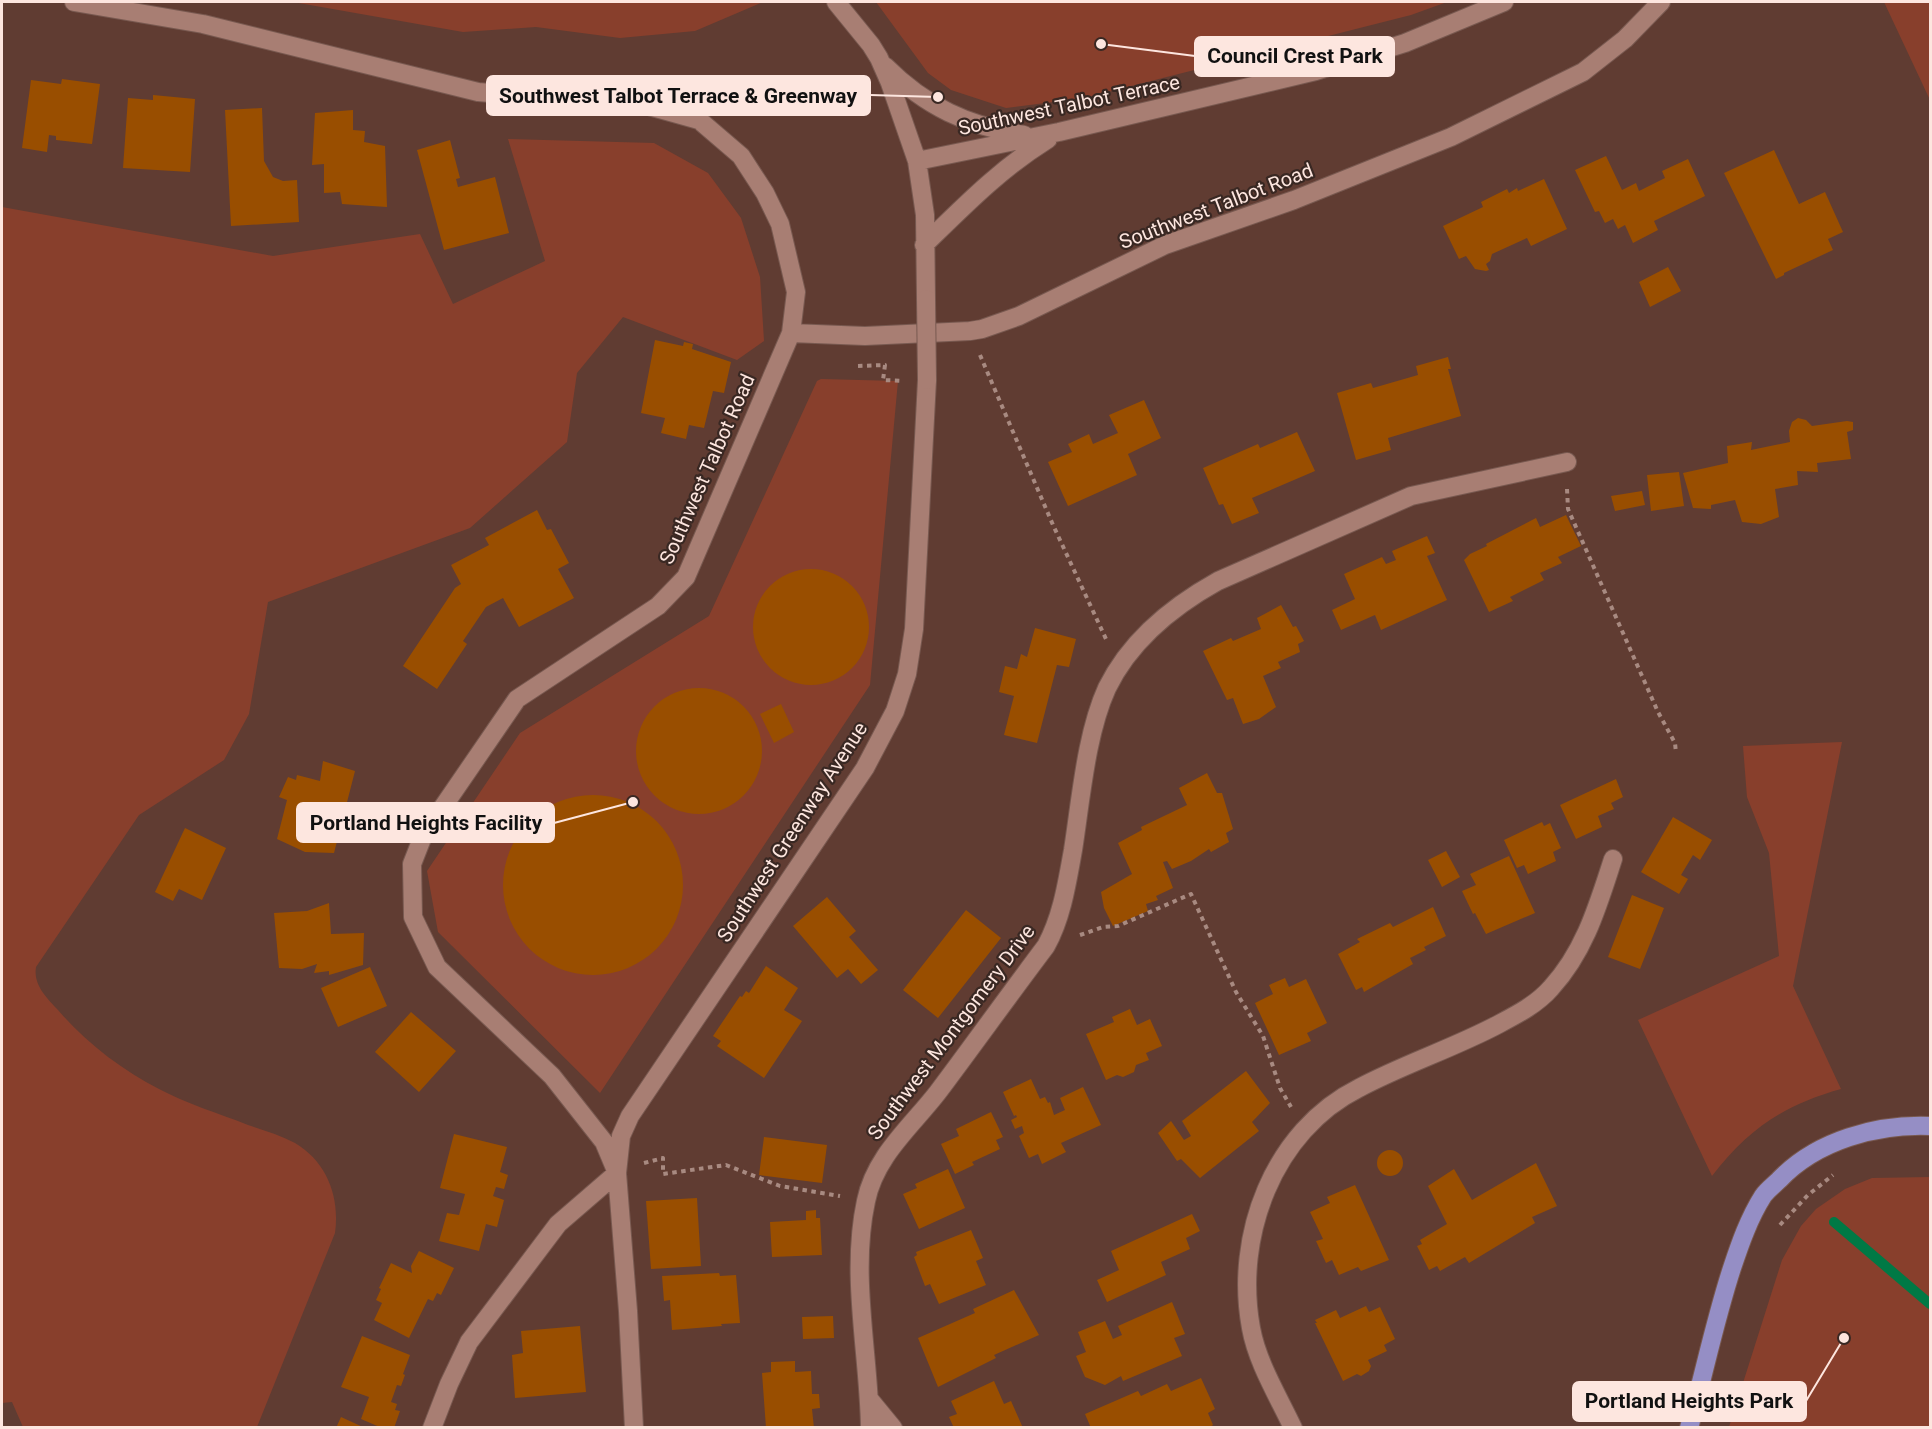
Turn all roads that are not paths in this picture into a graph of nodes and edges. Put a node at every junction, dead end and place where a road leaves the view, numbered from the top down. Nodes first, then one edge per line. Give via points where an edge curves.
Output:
1 (74, 2) edge
2 (836, 2) edge
3 (1504, 2) edge
4 (1661, 2) edge
5 (879, 58) junction
6 (1059, 132) junction
7 (1035, 137) junction
8 (917, 161) junction
9 (924, 244) junction
10 (791, 333) junction
11 (1567, 462) road end
12 (1613, 859) dead end
13 (1930, 1125) edge
14 (617, 1173) junction
15 (870, 1400) junction
16 (432, 1428) edge
17 (634, 1428) edge
18 (870, 1428) edge
19 (893, 1428) edge
20 (1293, 1428) edge
21 (1689, 1428) edge

1 - 10 street via 203,24 478,92 649,105 699,120 741,156 780,224 796,292
2 - 5 street, Southwest Greenway Avenue
3 - 6 street, Southwest Talbot Terrace via 1405,43 1316,71
4 - 10 street, Southwest Talbot Road via 1625,39 1583,72 1451,137 1294,200 1165,245 1018,316 970,331 865,336
5 - 7 street via 907,86 939,109 982,126
5 - 8 street, Southwest Greenway Avenue
6 - 7 street, Southwest Talbot Terrace
6 - 9 street via 989,181
7 - 8 street, Southwest Talbot Terrace
8 - 9 street, Southwest Greenway Avenue via 924,200
9 - 14 street, Southwest Greenway Avenue, bridge via 927,380 914,629 907,674 895,711 865,768 630,1116 621,1136
10 - 14 street, Southwest Talbot Road via 686,577 658,606 517,699 423,836 412,864 412,917 437,966 552,1076 604,1142
11 - 15 street, Southwest Montgomery Drive via 1411,496 1238,572 1172,611 1125,659 1107,688 1092,734 1067,884 1054,931 936,1095 896,1140 873,1177 861,1239 860,1280
12 - 20 street via 1584,941 1569,966 1542,996 1479,1035 1357,1088 1307,1125 1279,1162 1265,1191 1255,1228 1246,1276 1247,1299 1260,1357
13 - 21 main road via 1883,1129 1842,1139 1811,1154 1764,1195 1742,1238 1722,1299
14 - 16 street via 558,1224 469,1342
14 - 17 street, Southwest Greenway Avenue
15 - 18 street, Southwest Montgomery Drive
15 - 19 street

